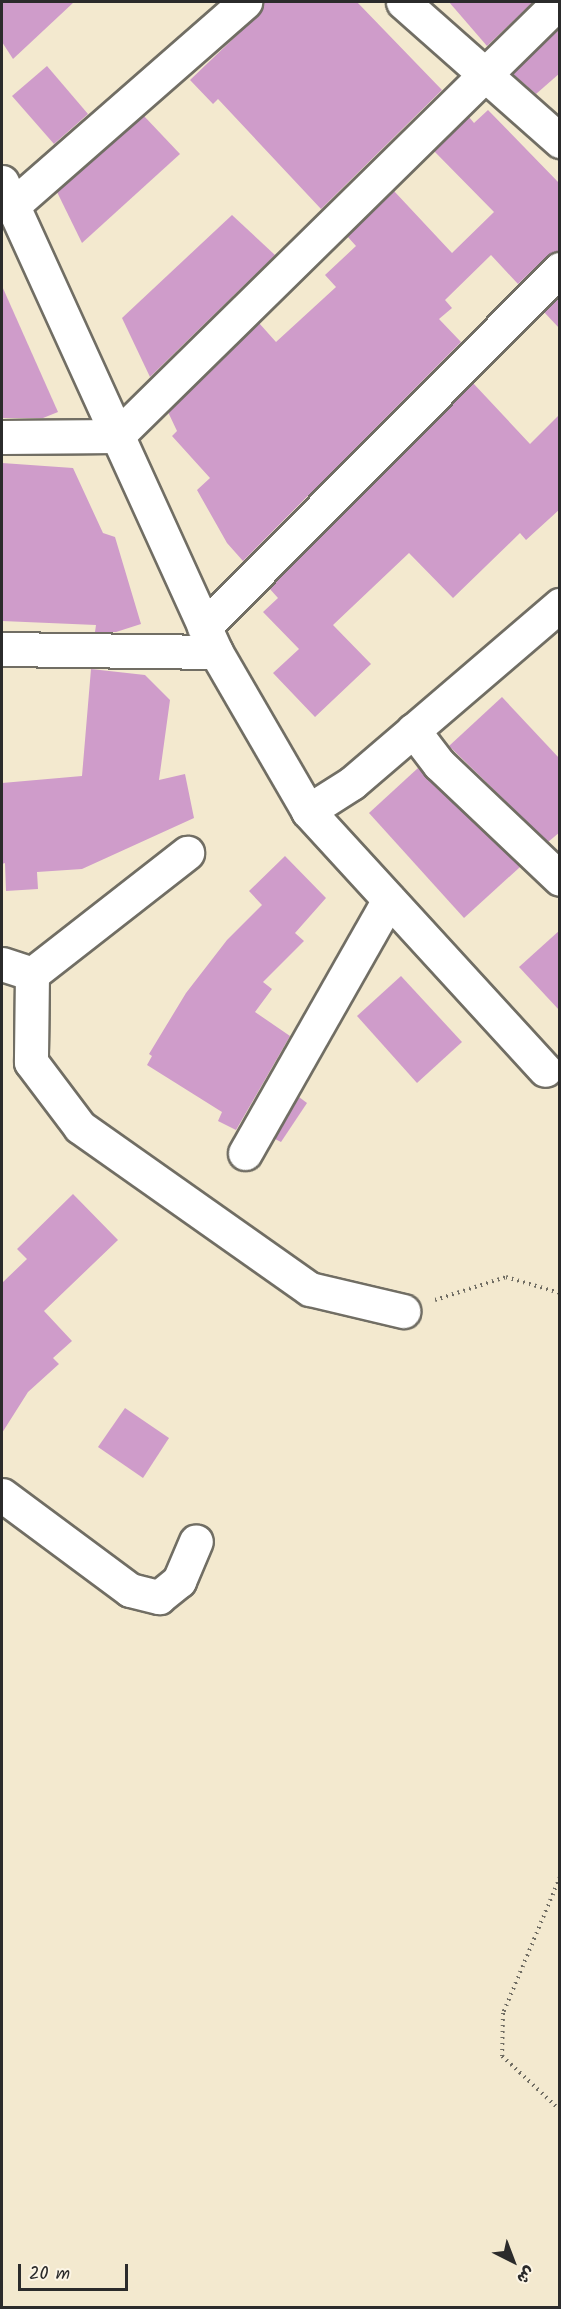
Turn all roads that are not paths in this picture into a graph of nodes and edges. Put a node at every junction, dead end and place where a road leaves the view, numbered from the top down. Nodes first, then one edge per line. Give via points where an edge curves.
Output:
1 (245, 2) edge
2 (403, 2) edge
3 (559, 2) edge
4 (485, 74) junction
5 (560, 141) edge
6 (7, 194) edge
7 (16, 248) edge
8 (560, 269) edge
9 (117, 436) junction
10 (2, 437) edge
11 (560, 605) edge
12 (210, 640) junction
13 (2, 649) edge
14 (413, 730) junction
15 (308, 811) junction
16 (187, 853) dead end
17 (560, 879) edge
18 (389, 900) junction
19 (17, 969) edge
20 (545, 1070) dead end
21 (245, 1153) dead end
22 (404, 1311) road end
23 (2, 1495) edge
24 (196, 1541) dead end

1 - 6 street
2 - 4 street
3 - 4 street
4 - 5 street
4 - 9 street
6 - 7 street
7 - 9 street
8 - 12 street
9 - 10 street
9 - 12 street
11 - 14 street
12 - 13 street
12 - 15 street
14 - 15 street via 352,783
14 - 17 street via 439,764
15 - 18 street
16 - 19 street
18 - 20 street
18 - 21 street
19 - 22 street via 31,1062 81,1126 310,1289
23 - 24 street via 130,1590 159,1597 179,1581

